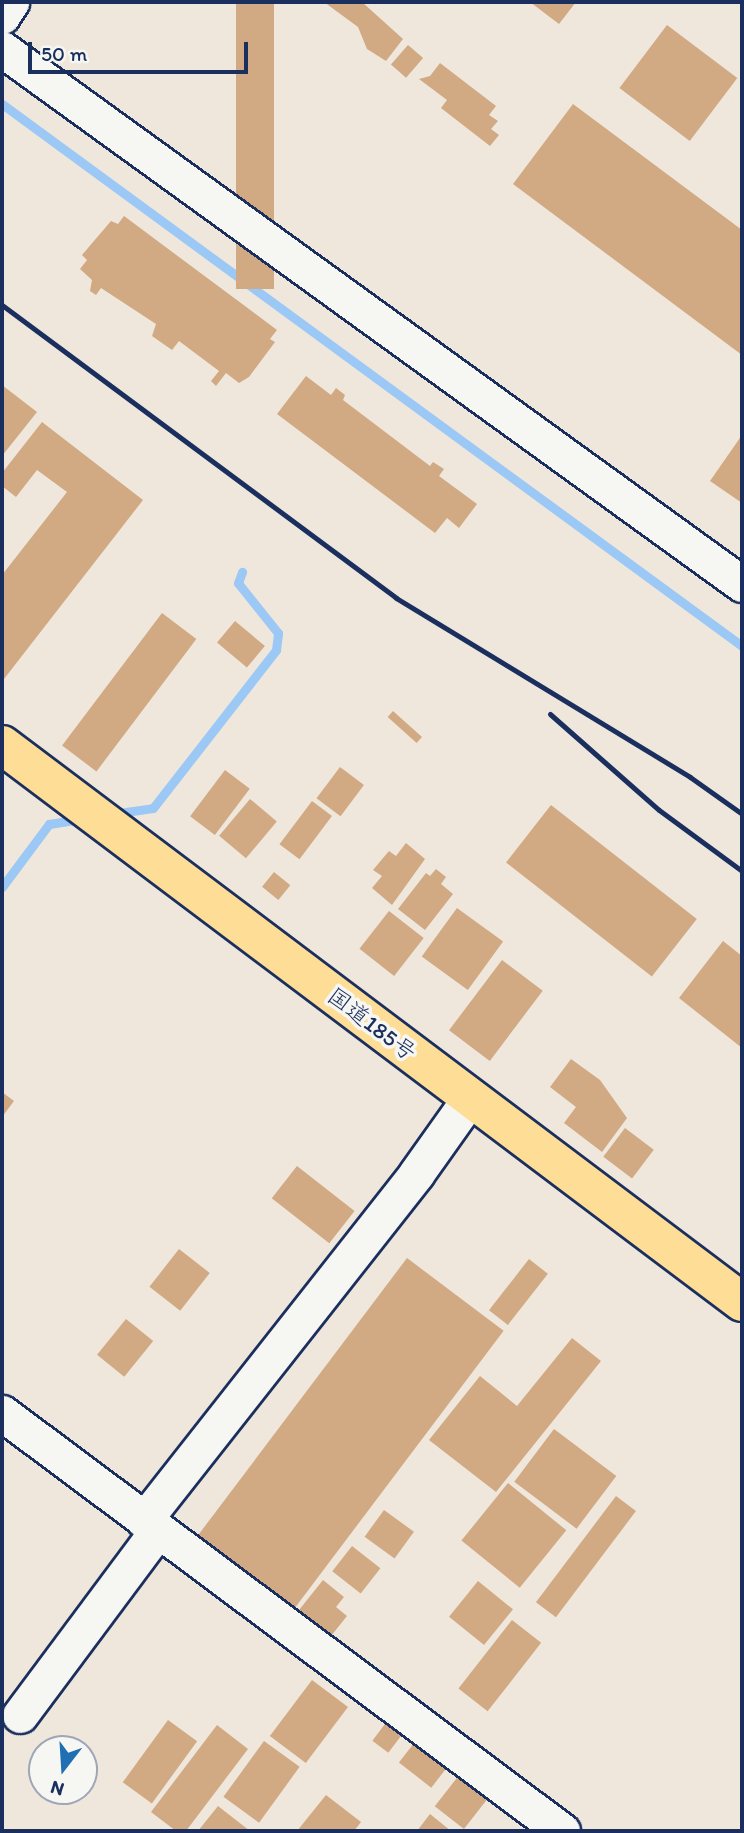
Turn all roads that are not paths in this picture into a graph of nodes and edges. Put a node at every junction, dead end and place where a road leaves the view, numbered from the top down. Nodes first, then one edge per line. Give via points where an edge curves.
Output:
1 (11, 2) edge
2 (2, 16) edge
3 (2, 49) edge
4 (742, 584) edge
5 (2, 746) edge
6 (470, 1098) junction
7 (742, 1302) edge
8 (2, 1413) edge
9 (151, 1525) junction
10 (20, 1715) dead end
11 (562, 1831) edge

1 - 2 street
3 - 4 street
5 - 6 highway, 国道185号
6 - 7 highway, 国道185号
6 - 9 street
8 - 9 street
9 - 10 street
9 - 11 street

